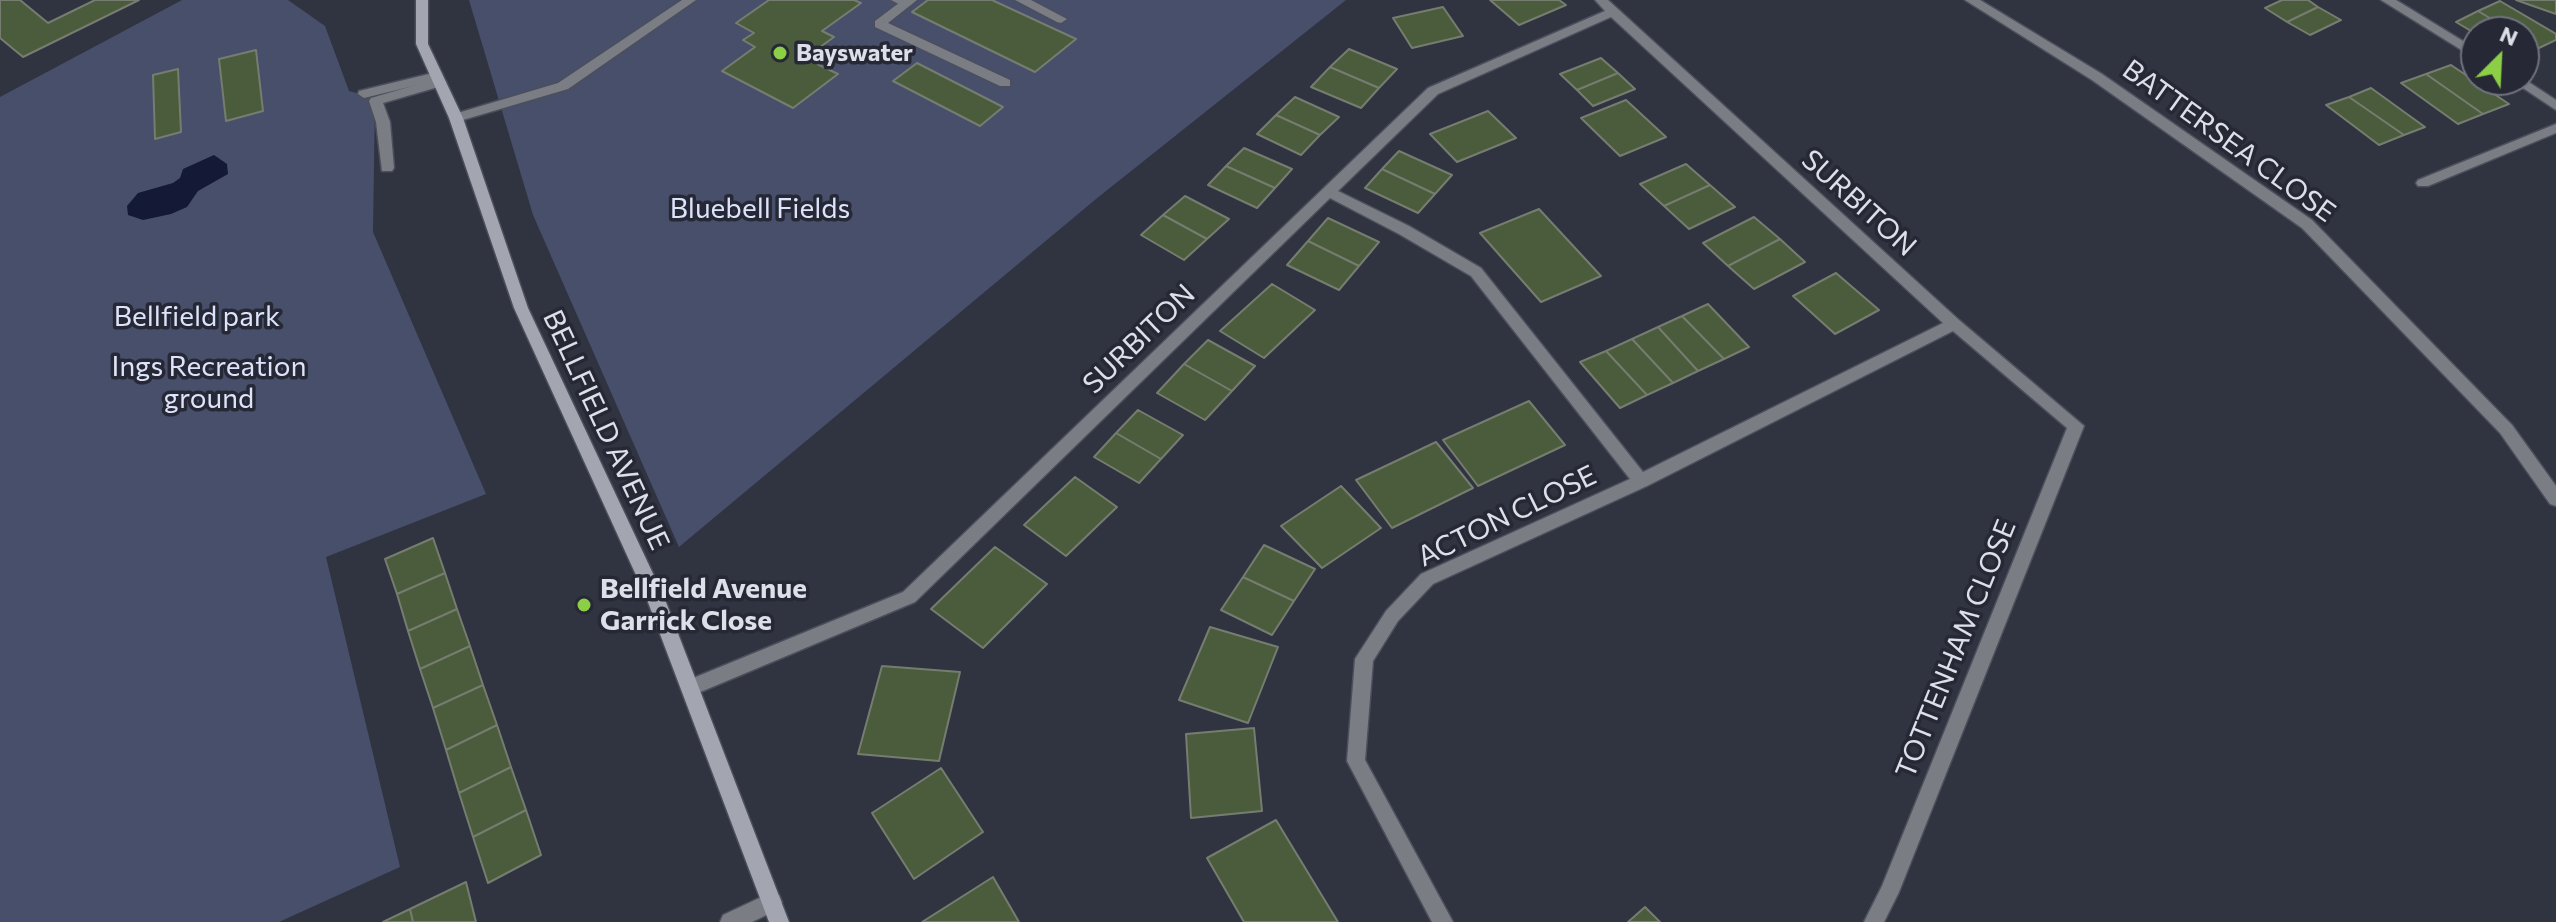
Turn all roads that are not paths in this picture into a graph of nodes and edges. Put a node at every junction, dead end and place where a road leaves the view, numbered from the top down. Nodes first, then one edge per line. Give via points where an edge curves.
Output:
1 (422, 0) edge
2 (690, 0) edge
3 (1021, 0) edge
4 (1601, 0) edge
5 (1971, 0) edge
6 (2387, 0) edge
7 (905, 1) edge
8 (1613, 12) junction
9 (1061, 19) dead end
10 (2460, 45) edge
11 (438, 79) junction
12 (1005, 83) dead end
13 (364, 94) dead end
14 (456, 118) junction
15 (2556, 128) edge
16 (387, 168) dead end
17 (2423, 183) dead end
18 (1327, 191) junction
19 (1954, 324) junction
20 (2076, 426) joint
21 (1641, 481) junction
22 (2556, 499) edge
23 (692, 687) junction
24 (772, 902) junction
25 (730, 922) edge
26 (779, 922) edge
27 (1443, 922) edge
28 (1874, 922) edge

1 - 11 street, BELLFIELD AVENUE via 422,44
2 - 14 street via 563,86
3 - 9 street
4 - 8 street, SURBITON
5 - 22 street, BATTERSEA CLOSE via 2097,77 2307,224 2506,429
6 - 10 street
7 - 12 street via 879,24
8 - 18 street, SURBITON via 1433,91
8 - 19 street, SURBITON
11 - 13 street
11 - 14 street, BELLFIELD AVENUE
11 - 16 street via 376,101
14 - 23 street, BELLFIELD AVENUE via 521,308
15 - 17 street
18 - 21 street via 1476,272
18 - 23 street, SURBITON via 909,597
19 - 20 street, SURBITON
19 - 21 street, ACTON CLOSE
20 - 28 street, TOTTENHAM CLOSE
21 - 27 street, ACTON CLOSE via 1427,579 1392,616 1364,659 1356,761
23 - 24 street, BELLFIELD AVENUE
24 - 25 street
24 - 26 street, BELLFIELD AVENUE

